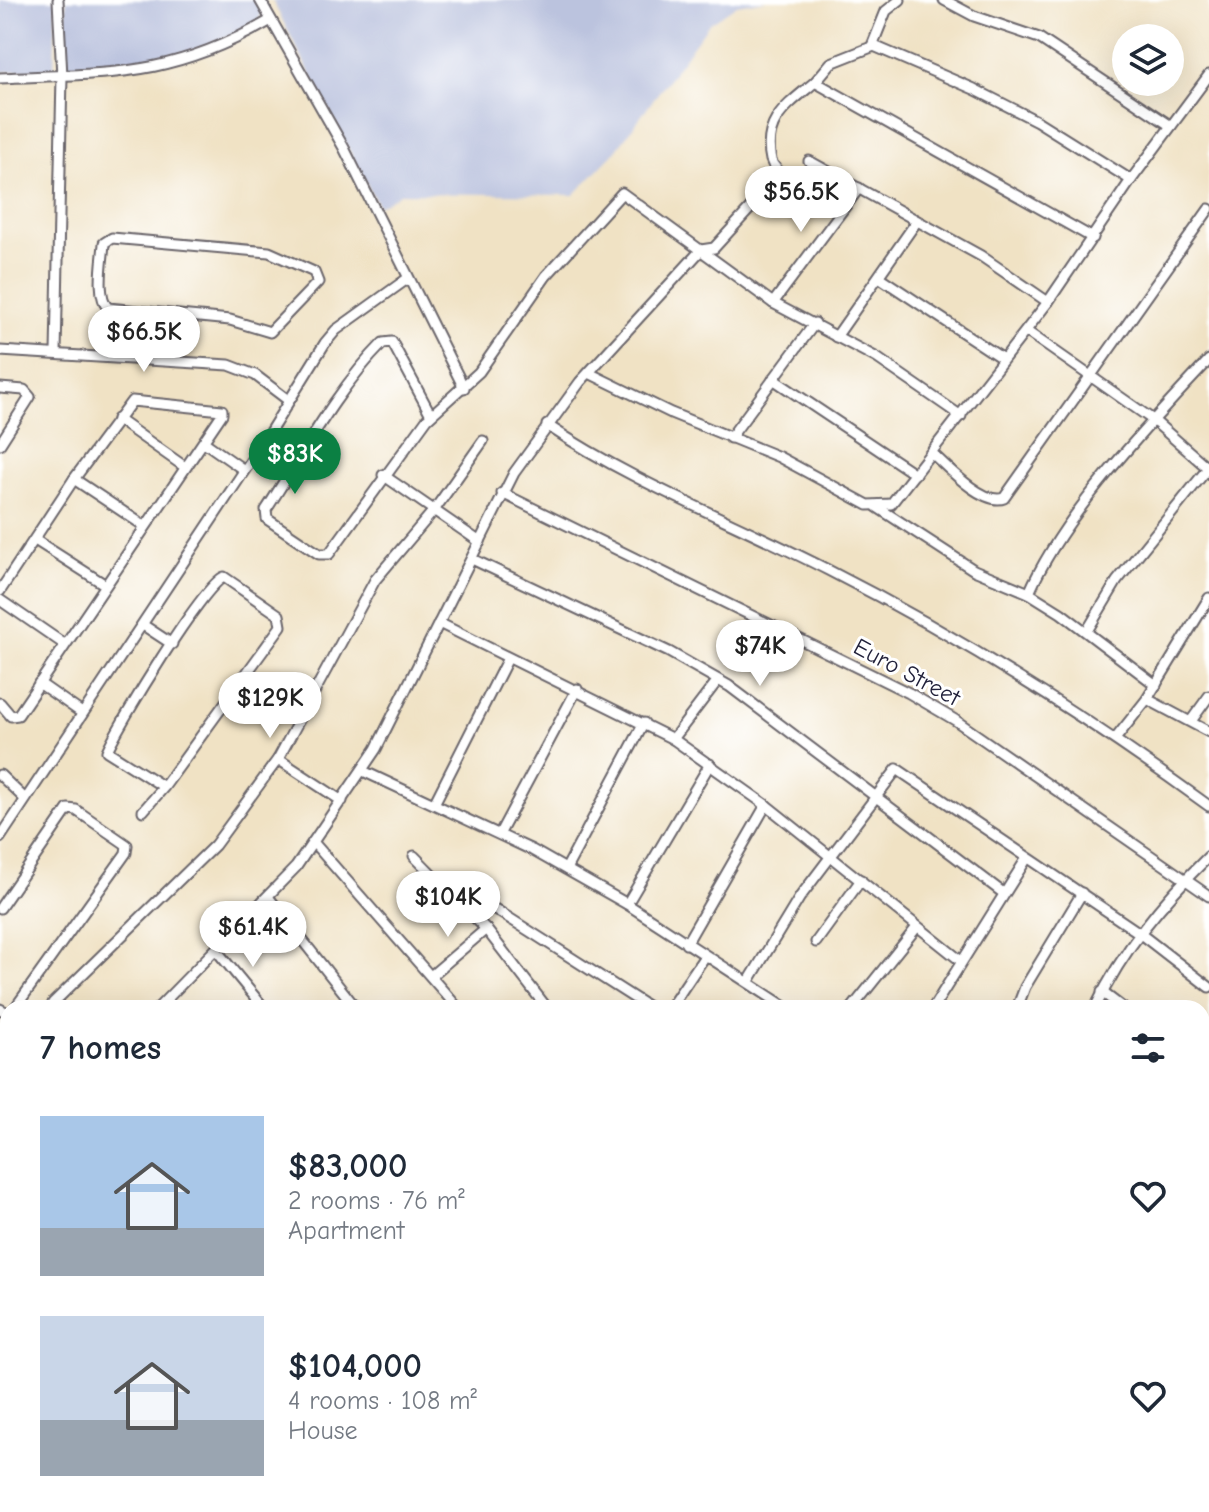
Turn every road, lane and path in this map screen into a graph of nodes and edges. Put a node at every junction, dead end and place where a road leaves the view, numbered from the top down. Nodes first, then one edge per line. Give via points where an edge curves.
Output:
1 (58, 0) edge
2 (260, 0) edge
3 (900, 0) edge
4 (944, 0) edge
5 (271, 20) junction
6 (872, 46) junction
7 (1209, 75) edge
8 (62, 76) junction
9 (0, 78) edge
10 (815, 82) junction
11 (1171, 126) junction
12 (809, 161) dead end
13 (1131, 180) junction
14 (859, 188) junction
15 (1209, 209) edge
16 (917, 221) junction
17 (1093, 238) junction
18 (701, 250) junction
19 (879, 277) junction
20 (407, 279) junction
21 (1048, 302) junction
22 (773, 303) junction
23 (156, 314) junction
24 (815, 323) junction
25 (1026, 331) junction
26 (836, 337) junction
27 (0, 351) edge
28 (56, 353) junction
29 (155, 358) junction
30 (1003, 359) junction
31 (1209, 360) edge
32 (589, 373) junction
33 (1090, 373) junction
34 (773, 379) junction
35 (0, 388) edge
36 (464, 388) junction
37 (288, 400) junction
38 (431, 415) junction
39 (961, 416) junction
40 (117, 419) junction
41 (1153, 420) junction
42 (547, 425) junction
43 (268, 435) junction
44 (730, 438) junction
45 (483, 441) dead end
46 (204, 442) junction
47 (0, 444) edge
48 (932, 453) junction
49 (300, 458) junction
50 (185, 467) junction
51 (1209, 468) edge
52 (244, 470) junction
53 (915, 474) junction
54 (383, 475) junction
55 (74, 479) junction
56 (502, 493) junction
57 (877, 507) junction
58 (435, 509) junction
59 (143, 525) junction
60 (35, 540) junction
61 (480, 542) junction
62 (472, 559) junction
63 (104, 584) junction
64 (0, 591) edge
65 (1029, 593) junction
66 (1209, 599) edge
67 (0, 600) edge
68 (439, 623) junction
69 (143, 625) junction
70 (1087, 631) junction
71 (64, 644) junction
72 (172, 644) junction
73 (508, 658) junction
74 (718, 680) junction
75 (39, 683) junction
76 (1156, 685) junction
77 (577, 689) junction
78 (1209, 696) edge
79 (1147, 699) junction
80 (0, 703) edge
81 (82, 713) junction
82 (1191, 721) junction
83 (644, 723) junction
84 (1209, 732) edge
85 (1116, 738) junction
86 (673, 739) junction
87 (278, 759) junction
88 (710, 764) junction
89 (363, 771) junction
90 (0, 775) edge
91 (164, 787) junction
92 (875, 794) junction
93 (24, 798) junction
94 (342, 801) junction
95 (435, 802) junction
96 (766, 805) junction
97 (1209, 806) edge
98 (143, 811) dead end
99 (500, 833) junction
100 (0, 838) edge
101 (313, 842) junction
102 (414, 856) dead end
103 (830, 856) junction
104 (1209, 856) edge
105 (1027, 858) junction
106 (566, 869) junction
107 (1186, 879) junction
108 (861, 880) junction
109 (4, 892) edge
110 (1002, 892) junction
111 (1082, 893) junction
112 (1209, 896) edge
113 (269, 898) junction
114 (627, 904) junction
115 (0, 908) edge
116 (474, 917) junction
117 (917, 927) junction
118 (486, 929) junction
119 (1138, 932) junction
120 (816, 942) dead end
121 (686, 944) junction
122 (217, 951) junction
123 (705, 956) junction
124 (961, 961) junction
125 (432, 975) junction
126 (749, 981) junction
127 (1209, 987) edge
128 (1102, 992) junction
129 (21, 1000) edge
130 (56, 1000) edge
131 (166, 1000) edge
132 (257, 1000) edge
133 (350, 1000) edge
134 (452, 1000) edge
135 (541, 1000) edge
136 (637, 1000) edge
137 (675, 1000) edge
138 (776, 1000) edge
139 (858, 1000) edge
140 (938, 1000) edge
141 (1020, 1000) edge
142 (1098, 1000) edge
143 (1112, 1000) edge

1 - 8 street
2 - 5 street
3 - 6 street via 886,11
4 - 11 street via 1039,38
5 - 8 street via 228,45 178,63 118,74
5 - 20 street via 344,148
6 - 10 street via 831,63
6 - 13 street via 1012,108
7 - 11 street
8 - 9 street
8 - 28 street
10 - 17 street
10 - 18 street via 770,127 771,159 780,176 714,248
11 - 13 street
12 - 14 street
13 - 17 street
14 - 16 street
14 - 22 street
15 - 33 street
16 - 19 street
16 - 21 street
17 - 21 street
18 - 22 street
18 - 32 street
18 - 36 street via 622,193 546,276
19 - 26 street
19 - 30 street
20 - 36 street
20 - 37 street via 336,330
21 - 25 street
22 - 24 street
23 - 23 street via 230,320 270,332 318,277 290,258 269,252 105,240 104,307
23 - 29 street
24 - 26 street
24 - 34 street
25 - 30 street
25 - 33 street
26 - 39 street via 877,358
27 - 28 street
28 - 29 street
29 - 37 street via 229,365 255,375
30 - 39 street
31 - 41 street
32 - 42 street
32 - 44 street
33 - 41 street
33 - 48 street via 1004,498 989,499
34 - 44 street
34 - 53 street
35 - 47 street via 24,390 30,397
36 - 38 street
37 - 43 street
38 - 49 street via 388,341 370,356
38 - 54 street
39 - 48 street
40 - 46 street via 138,399 216,407 222,414
40 - 50 street
40 - 55 street
41 - 51 street
41 - 65 street via 1044,557
42 - 56 street
42 - 85 street via 595,457 949,633
43 - 49 street
43 - 52 street
44 - 57 street
45 - 58 street
46 - 50 street
46 - 52 street
48 - 53 street
49 - 54 street via 265,515 324,556
50 - 59 street
51 - 70 street via 1117,581
52 - 69 street
53 - 57 street via 891,504
54 - 58 street
55 - 59 street
55 - 60 street
56 - 61 street
56 - 107 street, Euro Street via 909,693
57 - 65 street via 974,570
58 - 61 street
58 - 87 street via 375,580
59 - 63 street
60 - 63 street
60 - 64 street
61 - 62 street
62 - 68 street
62 - 74 street
63 - 71 street
65 - 70 street
66 - 76 street
67 - 71 street
68 - 73 street
68 - 89 street
69 - 72 street
69 - 81 street
70 - 76 street
71 - 75 street
72 - 91 street via 107,751
72 - 91 street via 211,586 224,577 283,620
73 - 77 street
73 - 95 street
74 - 86 street
74 - 92 street
75 - 80 street via 15,717
75 - 81 street
76 - 79 street
77 - 83 street
77 - 99 street
78 - 82 street
79 - 82 street
79 - 85 street
81 - 93 street
82 - 84 street
83 - 86 street
83 - 106 street
85 - 97 street
86 - 88 street
87 - 94 street
87 - 130 street via 215,845
88 - 96 street
88 - 114 street
89 - 94 street
89 - 95 street
90 - 93 street
91 - 98 street
92 - 103 street
92 - 105 street via 891,773 903,770
92 - 110 street
93 - 100 street
94 - 101 street
95 - 99 street
96 - 103 street
96 - 121 street
99 - 106 street
101 - 113 street
101 - 125 street
102 - 116 street
103 - 108 street
103 - 126 street via 779,927
104 - 107 street
105 - 110 street
105 - 111 street
106 - 114 street
107 - 112 street, Euro Street
107 - 119 street
108 - 117 street
108 - 120 street
109 - 115 street
109 - 129 street via 68,809 127,845
110 - 124 street
111 - 119 street
111 - 141 street
113 - 122 street
113 - 133 street
114 - 121 street
116 - 118 street
116 - 136 street via 487,904
117 - 124 street
117 - 139 street
118 - 125 street
118 - 135 street
119 - 127 street
119 - 128 street
121 - 123 street
122 - 131 street
122 - 132 street
123 - 126 street
123 - 137 street
124 - 140 street
125 - 134 street
126 - 138 street
128 - 142 street
128 - 143 street

